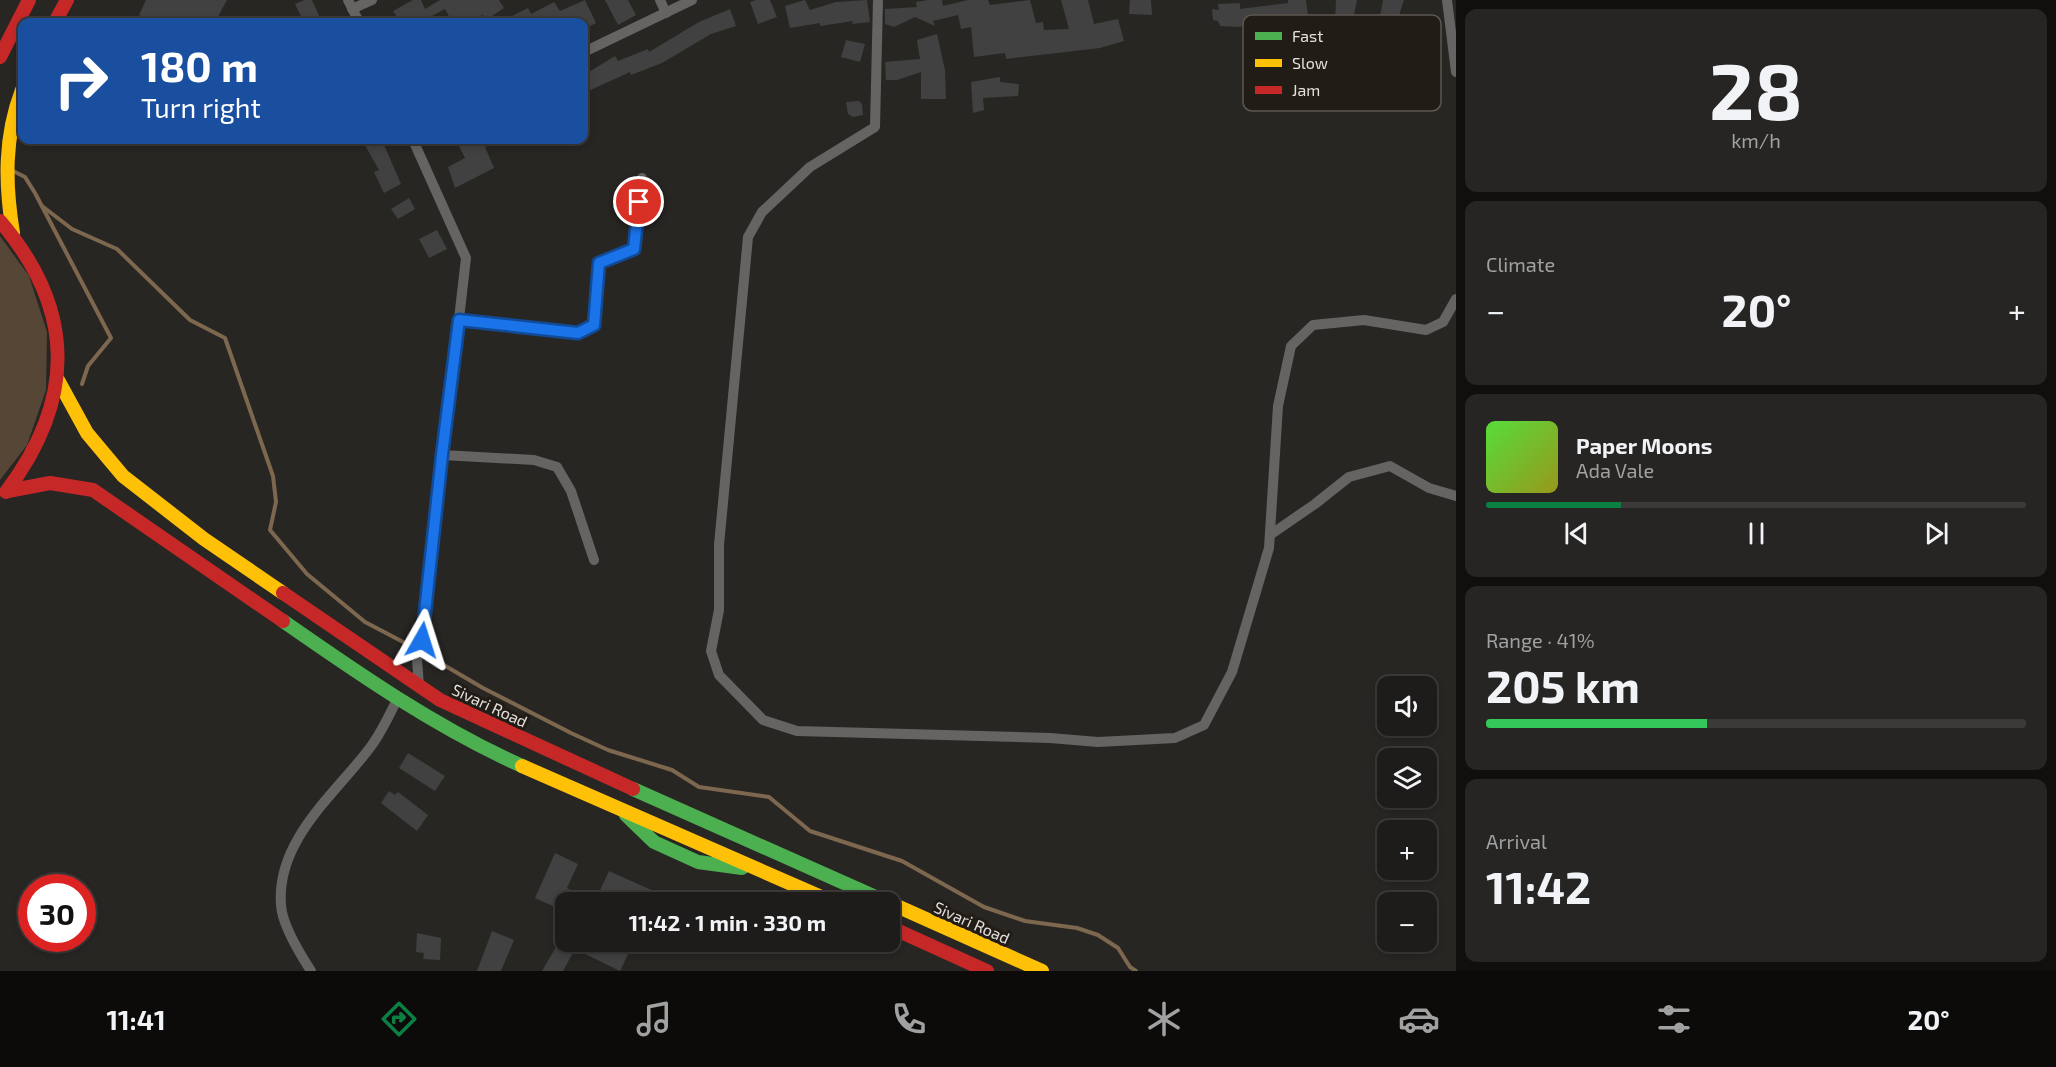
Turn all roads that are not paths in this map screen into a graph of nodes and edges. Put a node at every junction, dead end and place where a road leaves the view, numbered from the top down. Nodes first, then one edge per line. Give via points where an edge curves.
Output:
1 (29, 0) edge
2 (67, 0) edge
3 (372, 0) edge
4 (660, 0) edge
5 (692, 0) edge
6 (878, 0) edge
7 (1447, 0) edge
8 (350, 4) edge
9 (666, 13) junction
10 (20, 18) edge
11 (58, 18) edge
12 (357, 18) edge
13 (18, 22) edge
14 (588, 50) edge
15 (0, 57) edge
16 (1456, 72) edge
17 (18, 99) edge
18 (415, 144) edge
19 (642, 178) dead end
20 (0, 221) edge
21 (13, 233) junction
22 (1456, 299) edge
23 (459, 320) junction
24 (58, 380) junction
25 (442, 455) junction
26 (4, 494) edge
27 (1456, 496) edge
28 (1270, 536) junction
29 (594, 560) dead end
30 (417, 660) junction
31 (391, 667) junction
32 (419, 686) junction
33 (398, 698) junction
34 (810, 892) edge
35 (864, 892) edge
36 (900, 908) edge
37 (900, 932) edge
38 (311, 971) edge
39 (987, 971) edge
40 (1042, 971) edge

1 - 10 main road
2 - 11 main road
3 - 8 street
4 - 9 street
5 - 9 street
6 - 28 street via 875,127 810,167 762,212 748,237 718,545 719,610 711,651 719,675 763,720 796,731 1098,742 1175,738 1204,725 1232,672
7 - 16 street
8 - 12 street
9 - 14 street
13 - 15 main road
17 - 21 main road via 6,171
18 - 23 street via 466,258
19 - 23 street via 634,249 599,263 594,325 578,333
20 - 21 main road
21 - 24 main road via 36,266 51,302 58,340
22 - 28 street via 1443,322 1426,330 1364,320 1313,325 1291,346 1278,406
23 - 25 street
24 - 26 main road via 42,439 27,466
24 - 31 main road, Sivari Road via 87,433 123,476 204,539
25 - 29 street via 534,460 556,467 571,491
25 - 30 street
26 - 33 main road via 32,483 47,482 93,490
27 - 28 street via 1429,488 1390,466 1349,477
30 - 31 street
30 - 32 street
31 - 32 main road, Sivari Road
32 - 35 main road, Sivari Road via 499,728
33 - 34 main road via 493,753
33 - 38 street via 370,748 302,831 285,868 281,906 297,949
36 - 40 main road, Sivari Road
37 - 39 main road

